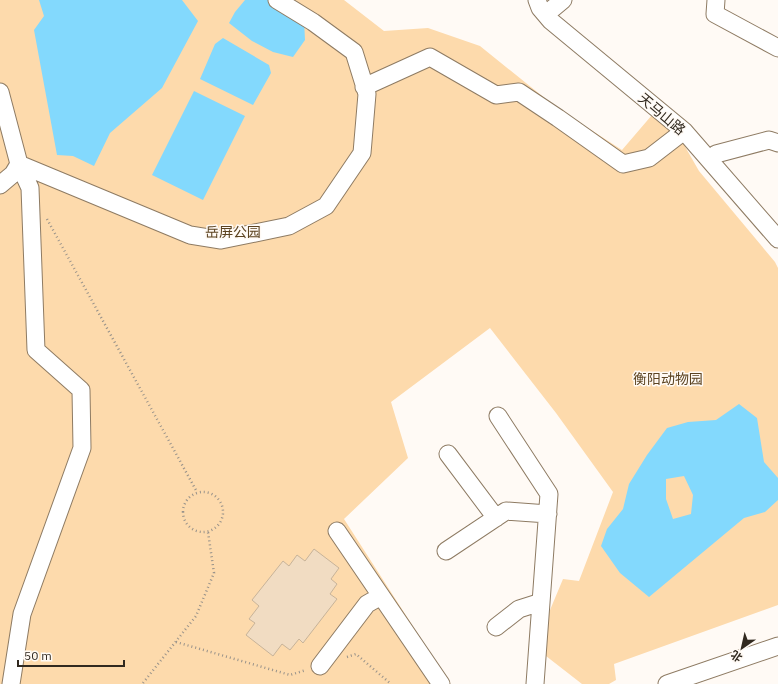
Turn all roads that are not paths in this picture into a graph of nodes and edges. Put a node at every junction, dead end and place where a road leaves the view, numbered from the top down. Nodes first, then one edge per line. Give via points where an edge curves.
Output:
1 (277, 0) edge
2 (537, 0) edge
3 (716, 0) edge
4 (553, 3) edge
5 (778, 48) edge
6 (364, 87) junction
7 (0, 92) edge
8 (684, 131) junction
9 (778, 143) edge
10 (716, 154) junction
11 (19, 164) junction
12 (0, 185) edge
13 (778, 224) edge
14 (778, 239) edge
15 (498, 416) dead end
16 (448, 454) dead end
17 (548, 514) junction
18 (496, 518) junction
19 (337, 531) dead end
20 (446, 551) dead end
21 (381, 596) junction
22 (541, 602) junction
23 (496, 627) dead end
24 (778, 646) edge
25 (778, 652) edge
26 (320, 666) road end
27 (11, 684) edge
28 (441, 684) edge
29 (535, 684) edge
30 (667, 684) edge
31 (686, 684) edge

1 - 6 street via 354,52
2 - 8 street, 天马山路 via 551,21
3 - 5 street via 715,14
4 - 10 street, 天马山路 via 555,14 691,125
6 - 8 street via 430,58 496,95 519,92 623,164 649,158
6 - 11 street via 366,94 362,153 326,206 289,226 221,240 190,235
7 - 11 street
8 - 14 street, 天马山路
9 - 10 street via 769,140
10 - 13 street, 天马山路
11 - 12 street via 13,174
11 - 27 street via 30,188 36,350 81,390 82,448 22,614
15 - 17 street via 549,494
16 - 18 street
17 - 18 street via 506,511
17 - 22 street
18 - 20 street
19 - 21 street
21 - 26 street via 367,604
21 - 28 street
22 - 23 street via 519,609
22 - 29 street
24 - 30 street
25 - 31 street

